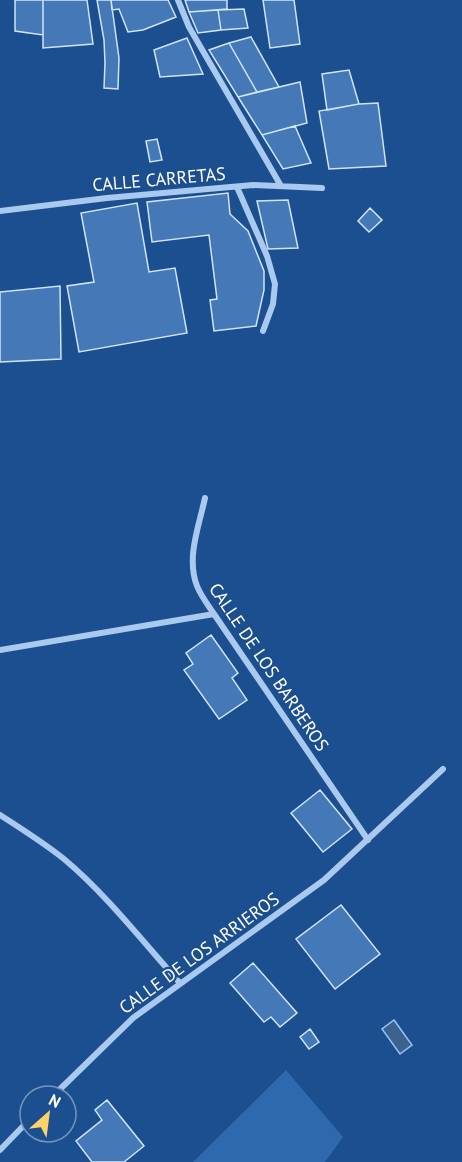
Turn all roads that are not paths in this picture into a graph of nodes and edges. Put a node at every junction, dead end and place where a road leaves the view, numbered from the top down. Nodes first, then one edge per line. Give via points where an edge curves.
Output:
1 (178, 0) edge
2 (281, 186) junction
3 (237, 187) junction
4 (322, 188) dead end
5 (0, 211) edge
6 (263, 331) dead end
7 (206, 498) dead end
8 (214, 614) junction
9 (0, 650) edge
10 (443, 769) dead end
11 (0, 815) edge
12 (368, 840) junction
13 (180, 983) junction
14 (65, 1084) edge
15 (18, 1131) edge
16 (0, 1150) edge

1 - 2 street via 189,27
2 - 3 street, CALLE CARRETAS
2 - 4 street, CALLE CARRETAS
3 - 5 street, CALLE CARRETAS
3 - 6 street via 275,284 273,304
7 - 8 street, CALLE DE LOS BARBEROS via 192,570
8 - 9 street
8 - 12 street, CALLE DE LOS BARBEROS
10 - 12 street, CALLE DE LOS ARRIEROS
11 - 13 street via 66,860
12 - 13 street, CALLE DE LOS ARRIEROS via 311,891
13 - 14 street, CALLE DE LOS ARRIEROS via 133,1018
15 - 16 street

